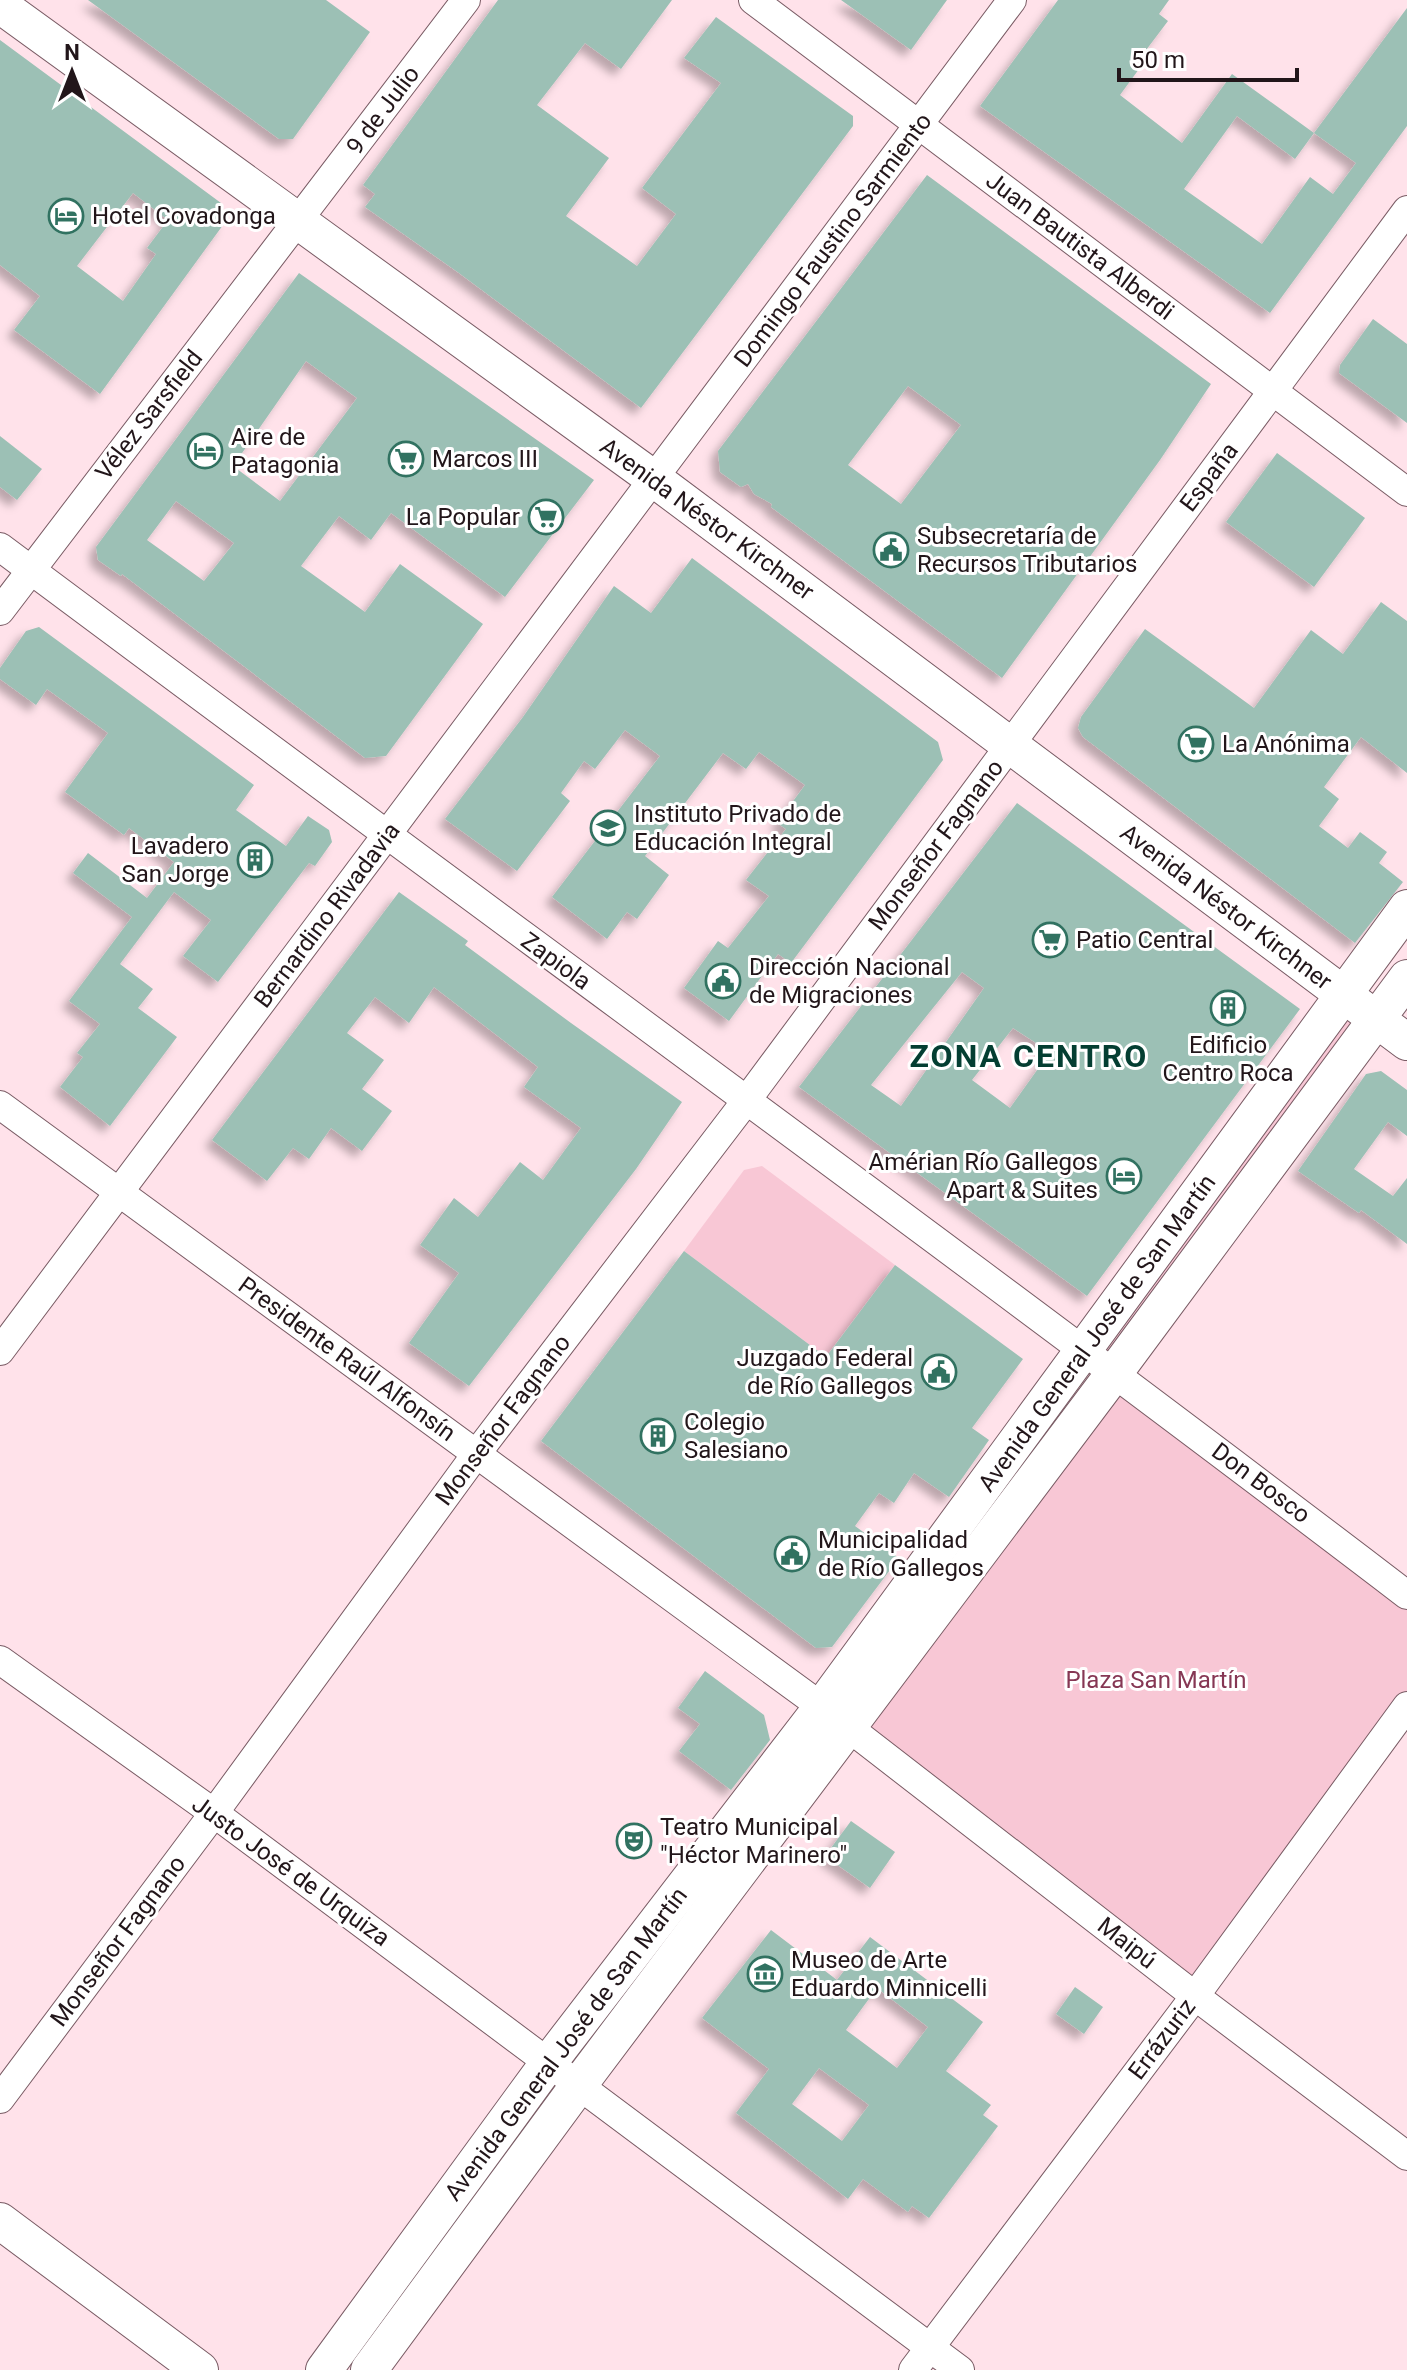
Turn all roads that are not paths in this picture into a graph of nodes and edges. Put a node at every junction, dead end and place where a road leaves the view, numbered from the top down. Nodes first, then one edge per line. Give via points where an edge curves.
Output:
1 (466, 0) edge
2 (753, 0) edge
3 (1012, 0) edge
4 (0, 5) edge
5 (919, 125) junction
6 (1407, 210) edge
7 (299, 220) junction
8 (1273, 391) junction
9 (654, 479) junction
10 (1407, 492) edge
11 (0, 547) edge
12 (30, 570) junction
13 (0, 611) edge
14 (1011, 744) junction
15 (386, 836) junction
16 (1407, 908) edge
17 (1407, 978) edge
18 (1343, 995) junction
19 (1376, 1019) junction
20 (1407, 1042) edge
21 (746, 1101) junction
22 (0, 1105) edge
23 (119, 1192) junction
24 (1085, 1350) junction
25 (0, 1351) edge
26 (1115, 1372) junction
27 (477, 1453) junction
28 (1407, 1595) edge
29 (0, 1660) edge
30 (1407, 1706) edge
31 (835, 1717) junction
32 (214, 1813) junction
33 (1195, 1996) junction
34 (549, 2062) junction
35 (578, 2086) junction
36 (0, 2099) edge
37 (1407, 2156) edge
38 (0, 2221) edge
39 (922, 2359) edge
40 (200, 2370) edge
41 (324, 2370) edge
42 (369, 2370) edge
43 (960, 2370) edge

1 - 7 street, 9 de Julio
2 - 5 street, Juan Bautista Alberdi
3 - 5 street, Domingo Faustino Sarmiento
4 - 7 main road, Avenida Néstor Kirchner
5 - 8 street, Juan Bautista Alberdi
5 - 9 street, Domingo Faustino Sarmiento
6 - 8 street, España
7 - 9 main road, Avenida Néstor Kirchner
7 - 12 street, Vélez Sarsfield
8 - 10 street, Juan Bautista Alberdi
8 - 14 street, España
9 - 14 main road, Avenida Néstor Kirchner
9 - 15 street, Bernardino Rivadavia
11 - 12 street, Zapiola
12 - 13 street, Vélez Sarsfield
12 - 15 street, Zapiola
14 - 18 main road, Avenida Néstor Kirchner
14 - 21 street, Monseñor Fagnano
15 - 21 street, Zapiola
15 - 23 street, Bernardino Rivadavia
16 - 18 main road, Avenida General José de San Martín
17 - 19 main road, Avenida General José de San Martín
18 - 19 main road, Avenida Néstor Kirchner
18 - 24 main road, Avenida General José de San Martín
19 - 20 main road, Avenida Néstor Kirchner
19 - 26 main road, Avenida General José de San Martín
21 - 24 street, Zapiola
21 - 27 street, Monseñor Fagnano
22 - 23 street, Presidente Raúl Alfonsín
23 - 25 street, Bernardino Rivadavia
23 - 27 street, Presidente Raúl Alfonsín
24 - 26 street, Zapiola
24 - 31 main road, Avenida General José de San Martín
26 - 28 street, Don Bosco
26 - 31 main road, Avenida General José de San Martín
27 - 31 street, Presidente Raúl Alfonsín
27 - 32 street, Monseñor Fagnano
29 - 32 street, Justo José de Urquiza
30 - 33 street, Errázuriz
31 - 33 street, Maipú
31 - 34 main road, Avenida General José de San Martín
31 - 35 main road, Avenida General José de San Martín
32 - 34 street, Justo José de Urquiza
32 - 36 street, Monseñor Fagnano
33 - 37 street, Maipú
33 - 39 street, Errázuriz
34 - 35 street, Justo José de Urquiza
34 - 41 main road, Avenida General José de San Martín
35 - 39 street, Justo José de Urquiza
35 - 42 main road, Avenida General José de San Martín
38 - 40 main road
39 - 43 street, Justo José de Urquiza

